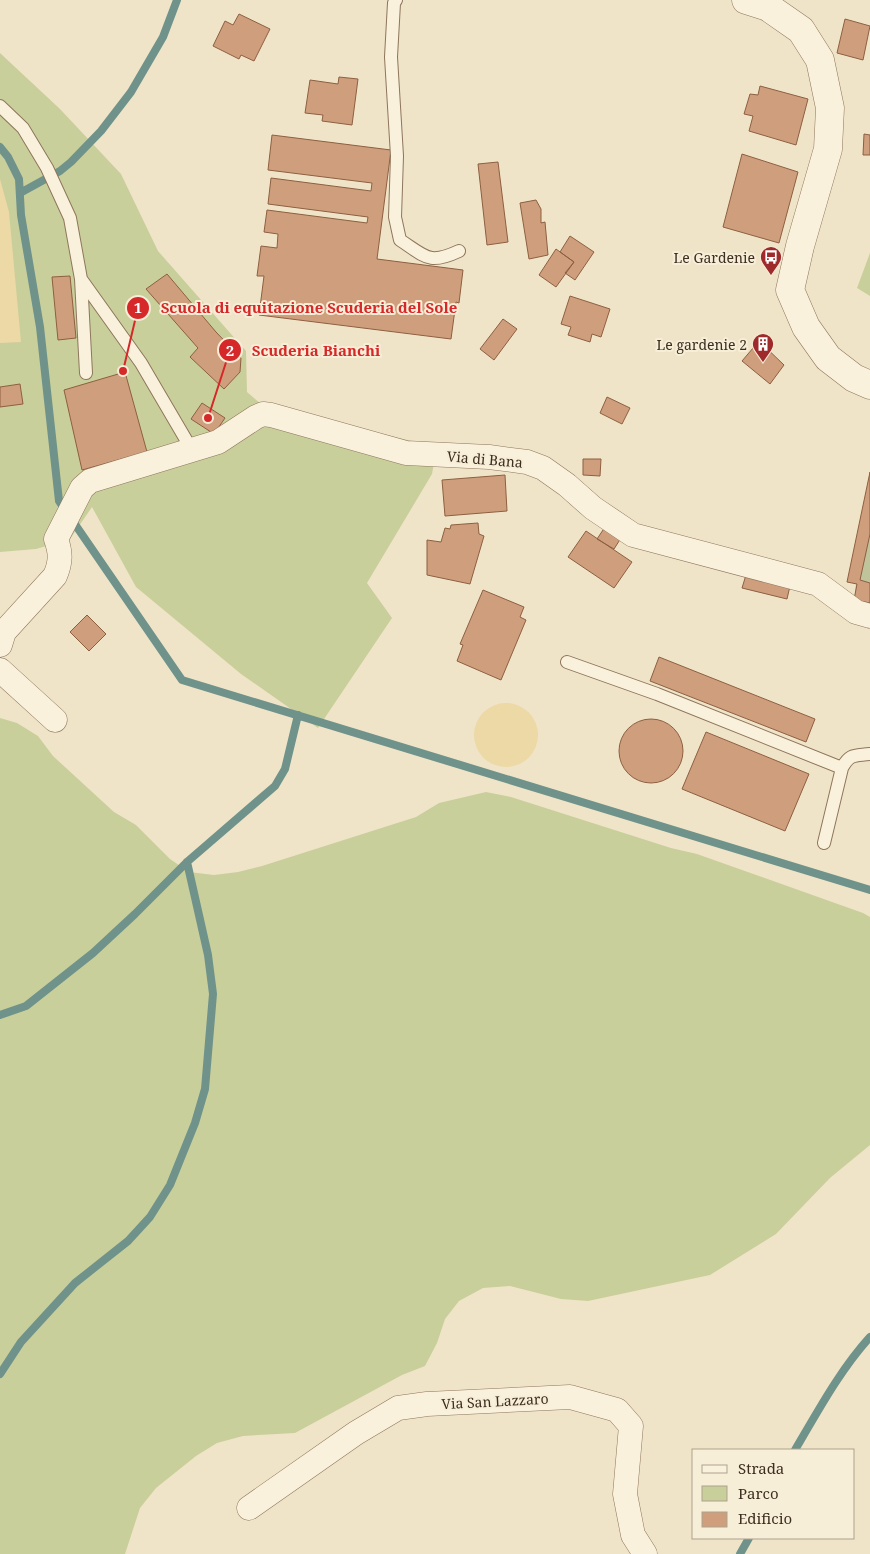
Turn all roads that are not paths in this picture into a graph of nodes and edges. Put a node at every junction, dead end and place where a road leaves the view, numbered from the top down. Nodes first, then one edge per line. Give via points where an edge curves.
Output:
1 (396, 0) edge
2 (746, 0) edge
3 (0, 106) edge
4 (460, 251) dead end
5 (81, 279) junction
6 (86, 373) dead end
7 (870, 385) edge
8 (192, 450) junction
9 (870, 616) edge
10 (0, 645) edge
11 (568, 662) dead end
12 (0, 670) edge
13 (56, 720) dead end
14 (870, 754) edge
15 (842, 768) junction
16 (824, 843) dead end
17 (249, 1508) dead end
18 (645, 1554) edge

1 - 4 lane via 391,57 397,156 395,218 400,240 426,257 442,259
2 - 7 street via 768,7 801,30 820,60 830,108 828,149 804,228 790,290 806,327 828,358 854,378
3 - 5 lane via 23,128 47,168 70,218
5 - 6 lane
5 - 8 lane via 141,363
8 - 9 street, Via di Bana via 218,442 263,414 406,452 527,462 543,468 633,536 818,584 856,612
8 - 10 street, Via di Bana via 90,481 82,488 56,539 60,565 55,576 4,632
11 - 15 lane
12 - 13 street
14 - 15 lane via 847,758
15 - 16 lane
17 - 18 street, Via San Lazzaro via 356,1433 398,1408 570,1397 617,1410 630,1426 625,1494 633,1535

